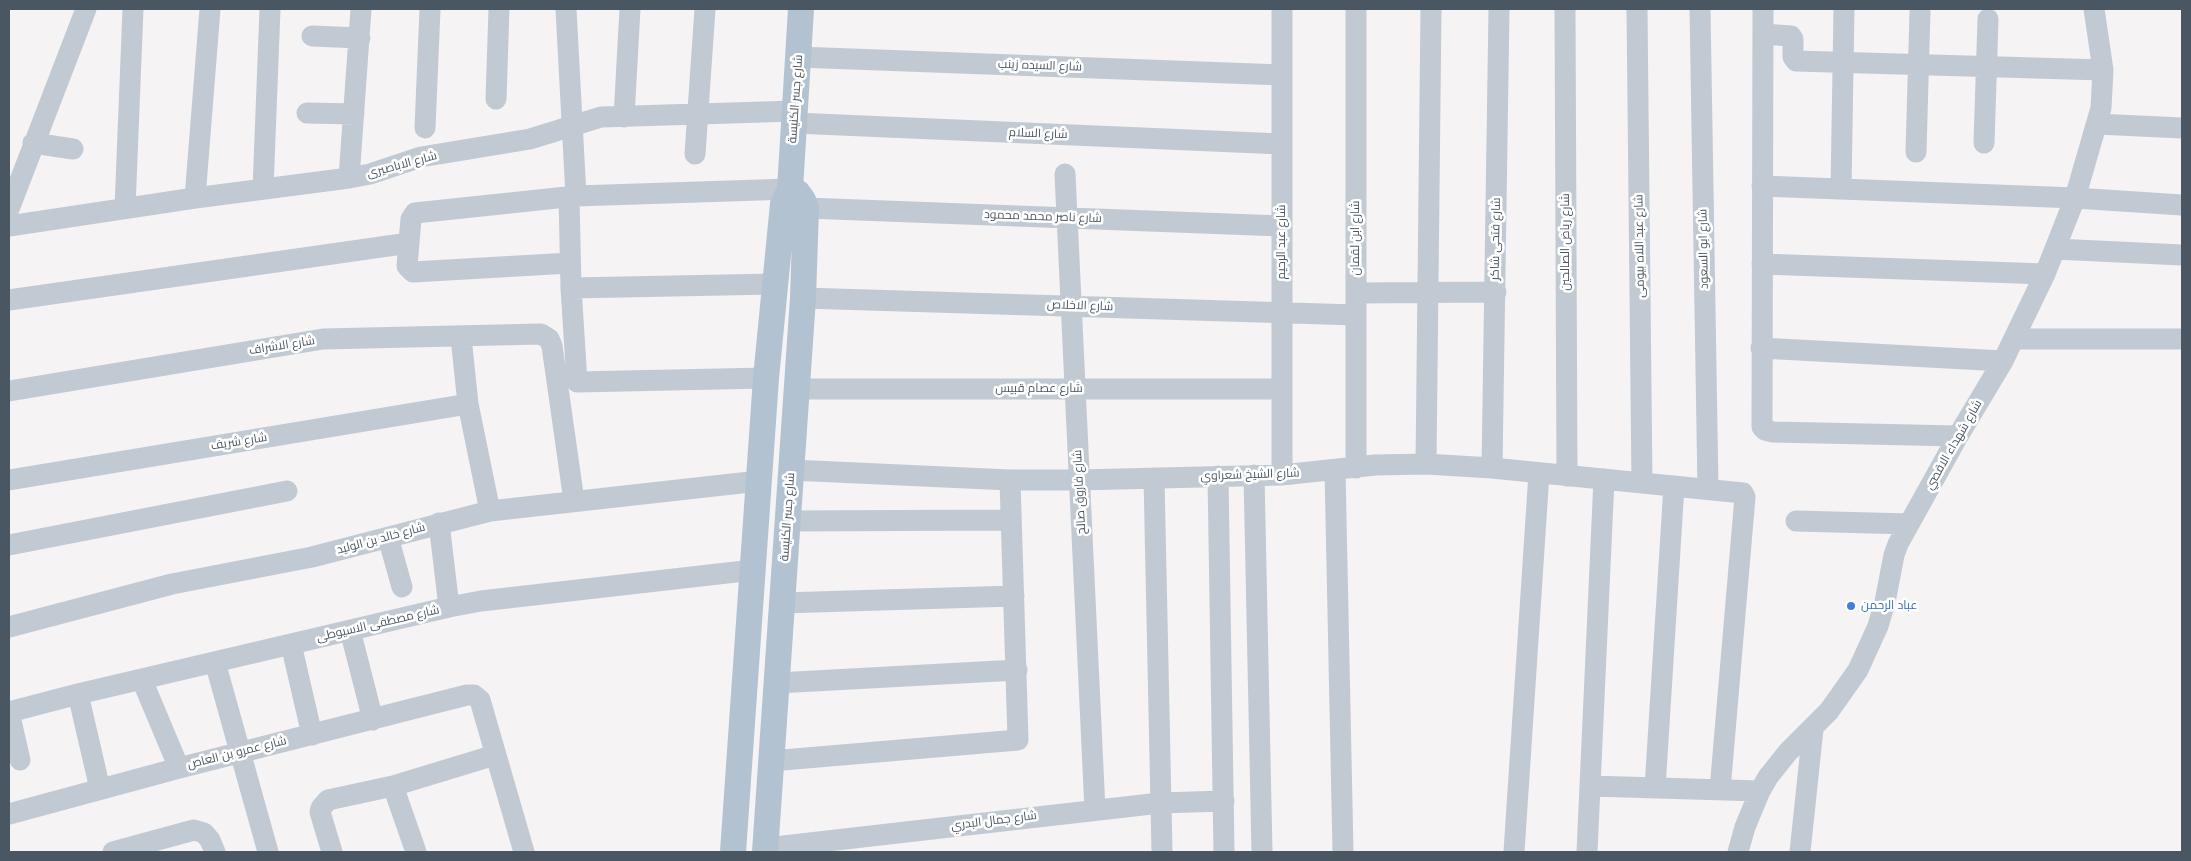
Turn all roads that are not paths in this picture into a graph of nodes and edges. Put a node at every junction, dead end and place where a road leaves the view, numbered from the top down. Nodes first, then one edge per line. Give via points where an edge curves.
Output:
1 (86, 9) edge
2 (133, 9) edge
3 (210, 9) edge
4 (270, 9) edge
5 (361, 9) edge
6 (430, 9) edge
7 (499, 9) edge
8 (566, 9) edge
9 (630, 9) edge
10 (705, 9) edge
11 (801, 9) edge
12 (1282, 9) edge
13 (1356, 9) edge
14 (1431, 9) edge
15 (1499, 9) edge
16 (1565, 9) edge
17 (1637, 9) edge
18 (1700, 9) edge
19 (1763, 9) edge
20 (1844, 9) edge
21 (2094, 9) edge
22 (1920, 12) dead end
23 (1988, 18) dead end
24 (1763, 34) junction
25 (312, 36) dead end
26 (360, 38) junction
27 (798, 57) junction
28 (1843, 63) junction
29 (1918, 65) junction
30 (1986, 67) junction
31 (2103, 70) junction
32 (1282, 75) junction
33 (496, 100) dead end
34 (307, 113) dead end
35 (354, 114) junction
36 (697, 115) junction
37 (624, 117) junction
38 (795, 118) junction
39 (2097, 124) junction
40 (574, 125) junction
41 (425, 128) dead end
42 (2182, 128) edge
43 (33, 143) junction
44 (1984, 143) dead end
45 (1282, 144) junction
46 (73, 149) dead end
47 (1916, 152) dead end
48 (695, 154) dead end
49 (1065, 174) dead end
50 (349, 178) junction
51 (1762, 186) junction
52 (263, 189) junction
53 (1841, 189) junction
54 (573, 196) junction
55 (195, 198) junction
56 (798, 198) junction
57 (2075, 198) junction
58 (2182, 204) edge
59 (125, 208) junction
60 (9, 209) edge
61 (1067, 218) junction
62 (9, 226) edge
63 (1281, 226) junction
64 (409, 243) junction
65 (2055, 249) junction
66 (2182, 255) edge
67 (570, 263) junction
68 (1762, 264) junction
69 (2045, 274) junction
70 (775, 284) junction
71 (571, 288) junction
72 (1356, 292) junction
73 (1496, 292) junction
74 (1428, 294) junction
75 (803, 298) junction
76 (9, 300) edge
77 (1071, 306) junction
78 (1282, 312) junction
79 (1356, 315) junction
80 (461, 337) junction
81 (2014, 339) junction
82 (2182, 339) edge
83 (1762, 348) junction
84 (2003, 361) junction
85 (766, 378) junction
86 (797, 389) junction
87 (1075, 389) junction
88 (1282, 389) junction
89 (9, 391) edge
90 (468, 404) junction
91 (1958, 436) junction
92 (1426, 464) junction
93 (1492, 468) junction
94 (1345, 469) junction
95 (791, 470) junction
96 (1539, 473) junction
97 (1282, 474) junction
98 (1254, 475) junction
99 (1218, 476) junction
100 (1567, 476) junction
101 (1154, 478) junction
102 (1604, 479) junction
103 (9, 480) edge
104 (1010, 480) junction
105 (1079, 480) junction
106 (759, 481) junction
107 (1642, 483) junction
108 (1674, 486) junction
109 (1708, 489) junction
110 (287, 491) dead end
111 (574, 500) junction
112 (490, 511) junction
113 (1011, 520) junction
114 (788, 521) junction
115 (1796, 521) dead end
116 (438, 524) junction
117 (1909, 524) junction
118 (388, 537) junction
119 (9, 546) edge
120 (753, 570) junction
121 (402, 587) dead end
122 (1014, 596) junction
123 (782, 603) junction
124 (449, 607) junction
125 (9, 627) edge
126 (350, 630) junction
127 (291, 644) junction
128 (215, 662) junction
129 (1017, 670) junction
130 (142, 680) junction
131 (777, 683) junction
132 (78, 694) junction
133 (9, 712) edge
134 (372, 720) junction
135 (1813, 729) junction
136 (312, 735) junction
137 (239, 753) junction
138 (495, 755) junction
139 (20, 760) dead end
140 (771, 761) junction
141 (178, 768) junction
142 (393, 786) junction
143 (1590, 786) junction
144 (1655, 788) junction
145 (100, 789) junction
146 (1720, 790) junction
147 (1760, 791) junction
148 (1224, 801) junction
149 (1160, 803) junction
150 (1095, 810) junction
151 (9, 814) edge
152 (765, 850) edge
153 (113, 852) edge
154 (215, 852) edge
155 (268, 852) edge
156 (332, 852) edge
157 (416, 852) edge
158 (524, 852) edge
159 (733, 852) edge
160 (1162, 852) edge
161 (1224, 852) edge
162 (1262, 852) edge
163 (1343, 852) edge
164 (1514, 852) edge
165 (1587, 852) edge
166 (1738, 852) edge
167 (1800, 852) edge

1 - 43 street
2 - 59 street
3 - 55 street
4 - 52 street
5 - 26 street
6 - 41 street
7 - 33 street
8 - 40 street
9 - 37 street
10 - 36 street
11 - 27 main road, شارع جسر الكنيسة
12 - 32 street, شارع عبد الرحيم
13 - 72 street, شارع ابن لقمان
14 - 74 street
15 - 73 street, شارع فتحى شاكر
16 - 100 street, شارع رياض الصالحين
17 - 107 street, شارع عبد اللاه بيومى
18 - 109 street, شارع ابو السعود
19 - 24 street
20 - 28 street
21 - 31 street, شارع شهداء الاقصي
22 - 29 street
23 - 30 street
24 - 28 street via 1791,36 1796,61
24 - 51 street
25 - 26 street
26 - 35 street
27 - 32 street, شارع السيده زينب
27 - 38 main road, شارع جسر الكنيسة
28 - 29 street
28 - 53 street
29 - 30 street
29 - 47 street
30 - 31 street
30 - 44 street
31 - 39 street, شارع شهداء الاقصي
32 - 45 street, شارع عبد الرحيم
34 - 35 street
35 - 50 street
36 - 37 street, شارع الاباصيرى
36 - 38 street, شارع الاباصيرى
36 - 48 street
37 - 40 street, شارع الاباصيرى via 601,118
38 - 45 street, شارع السلام
38 - 56 main road, شارع جسر الكنيسة
39 - 42 street
39 - 57 street, شارع شهداء الاقصي
40 - 50 street, شارع الاباصيرى via 530,139 421,157
40 - 54 street
43 - 46 street
43 - 60 street
45 - 63 street, شارع عبد الرحيم
49 - 61 street, شارع فاروق صالح
50 - 52 street, شارع الاباصيرى
51 - 53 street
51 - 68 street
52 - 55 street, شارع الاباصيرى
53 - 57 street
54 - 56 street, شارع ناصر محمد محمود
54 - 64 street, شارع ناصر محمد محمود via 415,213 411,218
54 - 67 street
55 - 59 street, شارع الاباصيرى
56 - 61 street, شارع ناصر محمد محمود
56 - 70 main road, شارع جسر الكنيسة via 783,204
56 - 75 main road, شارع جسر الكنيسة
57 - 58 street
57 - 65 street, شارع شهداء الاقصي
59 - 62 street, شارع الاباصيرى
61 - 63 street, شارع ناصر محمد محمود
61 - 77 street, شارع فاروق صالح
63 - 78 street, شارع عبد الرحيم
64 - 67 street via 407,266 413,272
64 - 76 street
65 - 66 street
65 - 69 street, شارع شهداء الاقصي
67 - 71 street
68 - 69 street
68 - 83 street
69 - 81 street, شارع شهداء الاقصي
70 - 71 street
70 - 85 main road, شارع جسر الكنيسة
71 - 85 street via 576,380 581,383
72 - 74 street
72 - 79 street, شارع ابن لقمان
73 - 74 street
73 - 93 street, شارع فتحى شاكر
74 - 92 street
75 - 77 street, شارع الاخلاص
75 - 86 main road, شارع جسر الكنيسة
77 - 78 street, شارع الاخلاص
77 - 87 street, شارع فاروق صالح
78 - 79 street, شارع الاخلاص
78 - 88 street, شارع عبد الرحيم
79 - 94 street, شارع ابن لقمان
80 - 89 street, شارع الاشراف via 323,339
80 - 90 street
80 - 111 street, شارع الاشراف via 542,334 549,339
81 - 82 street
81 - 84 street, شارع شهداء الاقصي
83 - 84 street
83 - 91 street via 1761,423 1765,430
84 - 91 street, شارع شهداء الاقصي
85 - 106 main road, شارع جسر الكنيسة
86 - 87 street, شارع عصام قبيس
86 - 95 main road, شارع جسر الكنيسة
87 - 88 street, شارع عصام قبيس
87 - 105 street, شارع فاروق صالح
88 - 97 street, شارع عبد الرحيم
90 - 103 street, شارع شريف
90 - 112 street
91 - 117 street, شارع شهداء الاقصي
92 - 93 street, شارع الشيخ شعراوي
92 - 94 street, شارع الشيخ شعراوي
93 - 96 street, شارع الشيخ شعراوي
94 - 97 street, شارع الشيخ شعراوي
94 - 163 street, شارع ابن لقمان
95 - 104 street, شارع الشيخ شعراوي
95 - 114 main road, شارع جسر الكنيسة
96 - 100 street, شارع الشيخ شعراوي
96 - 164 street
97 - 98 street, شارع الشيخ شعراوي
98 - 99 street, شارع الشيخ شعراوي
98 - 162 street
99 - 101 street, شارع الشيخ شعراوي
99 - 148 street
100 - 102 street, شارع الشيخ شعراوي
101 - 105 street, شارع الشيخ شعراوي
101 - 149 street
102 - 107 street, شارع الشيخ شعراوي
102 - 143 street
104 - 105 street, شارع الشيخ شعراوي
104 - 113 street
105 - 150 street, شارع فاروق صالح
106 - 111 street, شارع خالد بن الوليد
106 - 120 main road, شارع جسر الكنيسة
107 - 108 street, شارع الشيخ شعراوي
108 - 109 street, شارع الشيخ شعراوي
108 - 144 street
109 - 146 street, شارع الشيخ شعراوي via 1741,493 1745,497
110 - 119 street
111 - 112 street, شارع خالد بن الوليد
112 - 116 street, شارع خالد بن الوليد
113 - 114 street
113 - 122 street
114 - 123 main road, شارع جسر الكنيسة
115 - 117 street
116 - 118 street, شارع خالد بن الوليد
116 - 124 street
117 - 135 street, شارع شهداء الاقصي via 1894,555 1885,602 1869,648 1844,692
118 - 121 street
118 - 125 street, شارع خالد بن الوليد via 312,557 172,584
120 - 124 street, شارع مصطفى الاسيوطى
120 - 159 main road, شارع جسر الكنيسة
122 - 123 street
122 - 129 street
123 - 131 main road, شارع جسر الكنيسة
124 - 126 street, شارع مصطفى الاسيوطى
126 - 127 street, شارع مصطفى الاسيوطى
126 - 134 street
127 - 128 street, شارع مصطفى الاسيوطى
127 - 136 street
128 - 130 street, شارع مصطفى الاسيوطى
128 - 137 street
129 - 131 street
129 - 140 street via 1018,740
130 - 132 street, شارع مصطفى الاسيوطى
130 - 141 street
131 - 140 main road, شارع جسر الكنيسة
132 - 133 street, شارع مصطفى الاسيوطى
132 - 145 street
133 - 139 street
134 - 136 street, شارع عمرو بن العاص
134 - 138 street, شارع عمرو بن العاص via 474,696 480,700
135 - 147 street, شارع شهداء الاقصي via 1788,752
135 - 167 street
136 - 137 street, شارع عمرو بن العاص
137 - 141 street, شارع عمرو بن العاص
137 - 155 street
138 - 142 street
138 - 158 street
140 - 152 main road, شارع جسر الكنيسة
141 - 145 street, شارع عمرو بن العاص
142 - 156 street via 328,800 320,812
142 - 157 street
143 - 144 street
143 - 165 street
144 - 146 street
145 - 151 street, شارع عمرو بن العاص
146 - 147 street
147 - 166 street, شارع شهداء الاقصي
148 - 149 street, شارع جمال البدري
148 - 161 street
149 - 150 street, شارع جمال البدري
149 - 160 street
150 - 152 street, شارع جمال البدري
153 - 154 street via 194,830 204,833

